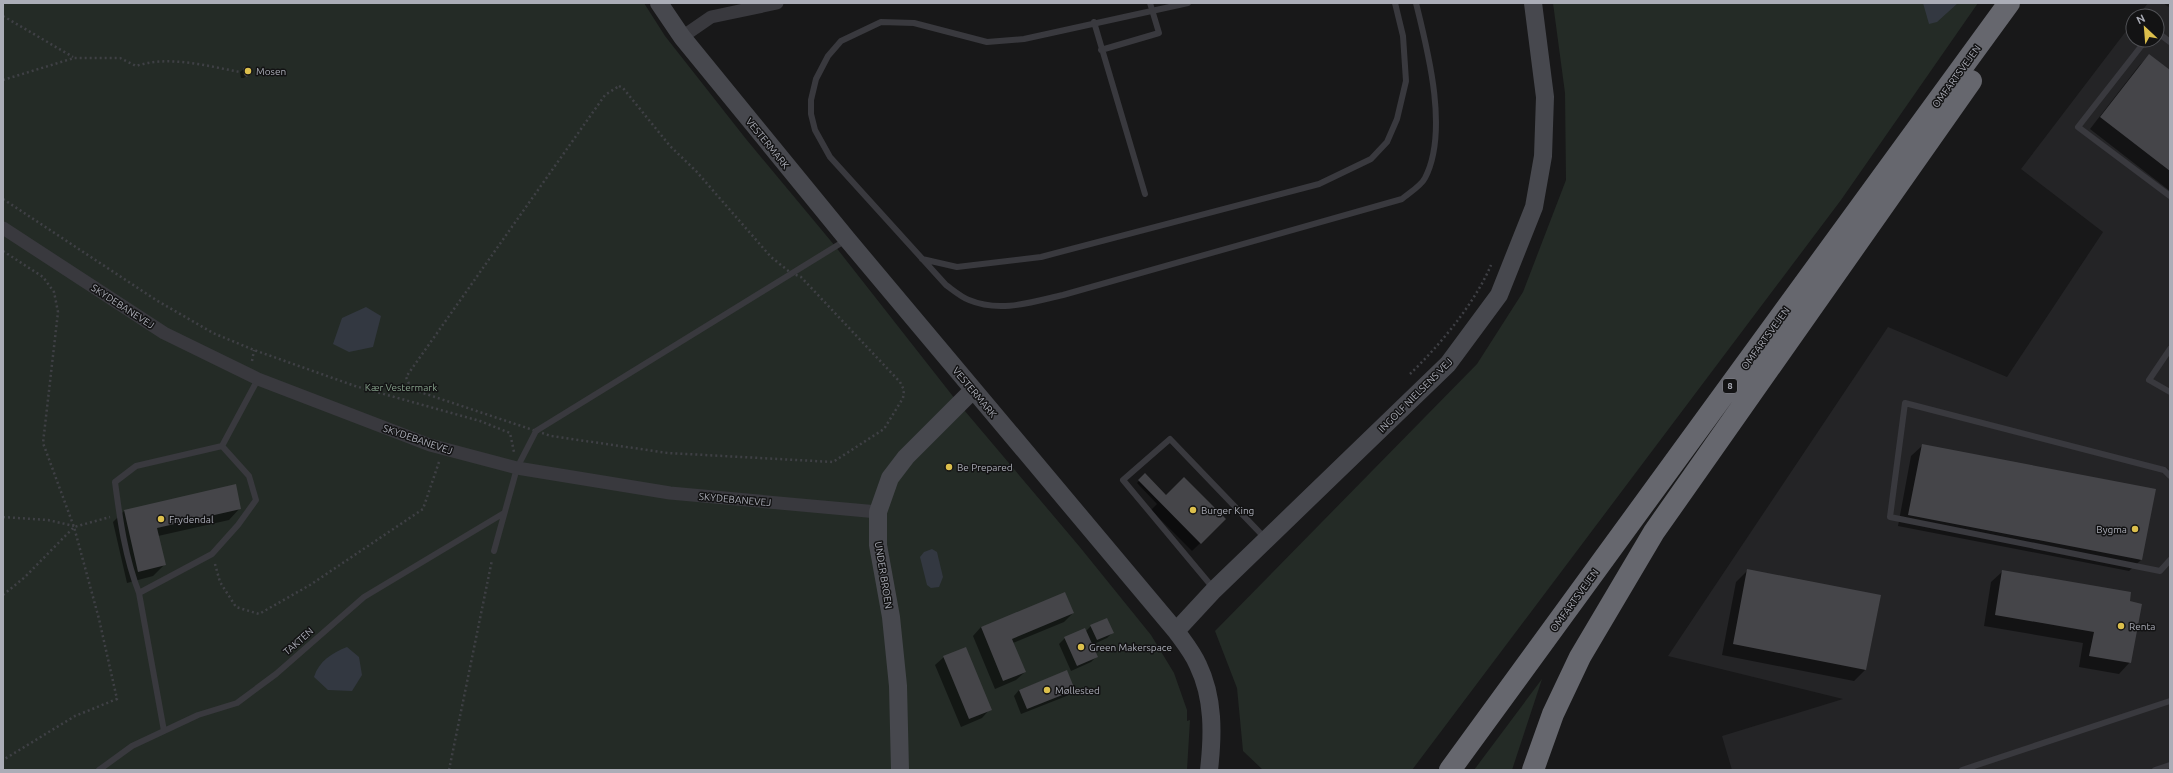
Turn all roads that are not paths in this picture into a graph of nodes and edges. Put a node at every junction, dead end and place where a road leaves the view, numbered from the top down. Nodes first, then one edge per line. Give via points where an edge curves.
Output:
1 (659, 3) edge
2 (777, 3) edge
3 (1150, 3) edge
4 (1188, 3) edge
5 (1395, 3) edge
6 (1416, 3) edge
7 (1533, 3) edge
8 (2010, 3) edge
9 (2018, 3) edge
10 (1152, 10) junction
11 (1094, 22) junction
12 (682, 37) junction
13 (2140, 48) edge
14 (1101, 50) junction
15 (1145, 194) dead end
16 (2170, 196) edge
17 (3, 228) edge
18 (847, 239) junction
19 (922, 259) junction
20 (2170, 349) edge
21 (258, 379) junction
22 (973, 390) junction
23 (2170, 392) edge
24 (222, 446) junction
25 (517, 468) junction
26 (2170, 476) edge
27 (878, 512) junction
28 (504, 513) junction
29 (1267, 540) junction
30 (494, 551) road end
31 (2170, 560) edge
32 (1214, 590) junction
33 (139, 593) junction
34 (1176, 631) junction
35 (2170, 701) edge
36 (164, 731) junction
37 (2170, 765) edge
38 (99, 770) edge
39 (900, 770) edge
40 (1209, 770) edge
41 (1450, 770) edge
42 (1533, 770) edge
43 (1962, 770) edge
44 (2155, 770) edge

1 - 12 street, VESTERMARK
2 - 12 street via 711,17
3 - 10 lane
4 - 10 lane
5 - 19 lane via 1403,36 1406,81 1397,118 1387,142 1371,159 1319,184 1041,257 958,267
6 - 19 lane via 1431,67 1435,124 1433,157 1424,179 1402,198 1018,306 990,307 968,300 946,285
7 - 29 street, INGOLF NIELSENS VEJ via 1545,97 1543,156 1534,207 1499,295 1448,364
8 - 41 highway, OMFARTSVEJEN / 8
9 - 42 highway via 1971,81 1654,532 1580,657 1553,714
10 - 11 lane
10 - 14 lane via 1159,33
11 - 14 lane
11 - 19 lane via 1024,39 987,42 914,23 881,22 842,41 828,56 816,79 811,100 815,130 830,157
12 - 18 street, VESTERMARK
13 - 16 lane via 2078,127
14 - 15 lane
17 - 21 street, SKYDEBANEVEJ via 164,333
18 - 22 street, VESTERMARK
18 - 25 lane via 536,431
20 - 23 lane via 2149,380
21 - 24 lane
21 - 25 street, SKYDEBANEVEJ via 444,449
22 - 27 street, UNDER BROEN via 906,457 890,478
22 - 34 street, VESTERMARK
24 - 33 lane via 248,476 256,500 212,554
24 - 33 lane via 136,466 115,482 119,514
25 - 27 street, SKYDEBANEVEJ via 670,493
25 - 28 lane
26 - 31 lane via 2164,470 1905,403 1890,517 2160,571
27 - 39 street, UNDER BROEN via 878,545 891,617 898,686
28 - 30 lane
28 - 36 lane, TAKTEN via 364,597 276,674 237,703 198,715
29 - 32 street, INGOLF NIELSENS VEJ
29 - 32 lane via 1170,439 1123,480
32 - 34 street, INGOLF NIELSENS VEJ
33 - 36 lane
34 - 40 street, VESTERMARK via 1198,664 1209,693 1213,738
35 - 43 lane
36 - 38 lane, TAKTEN via 132,746
37 - 44 lane

